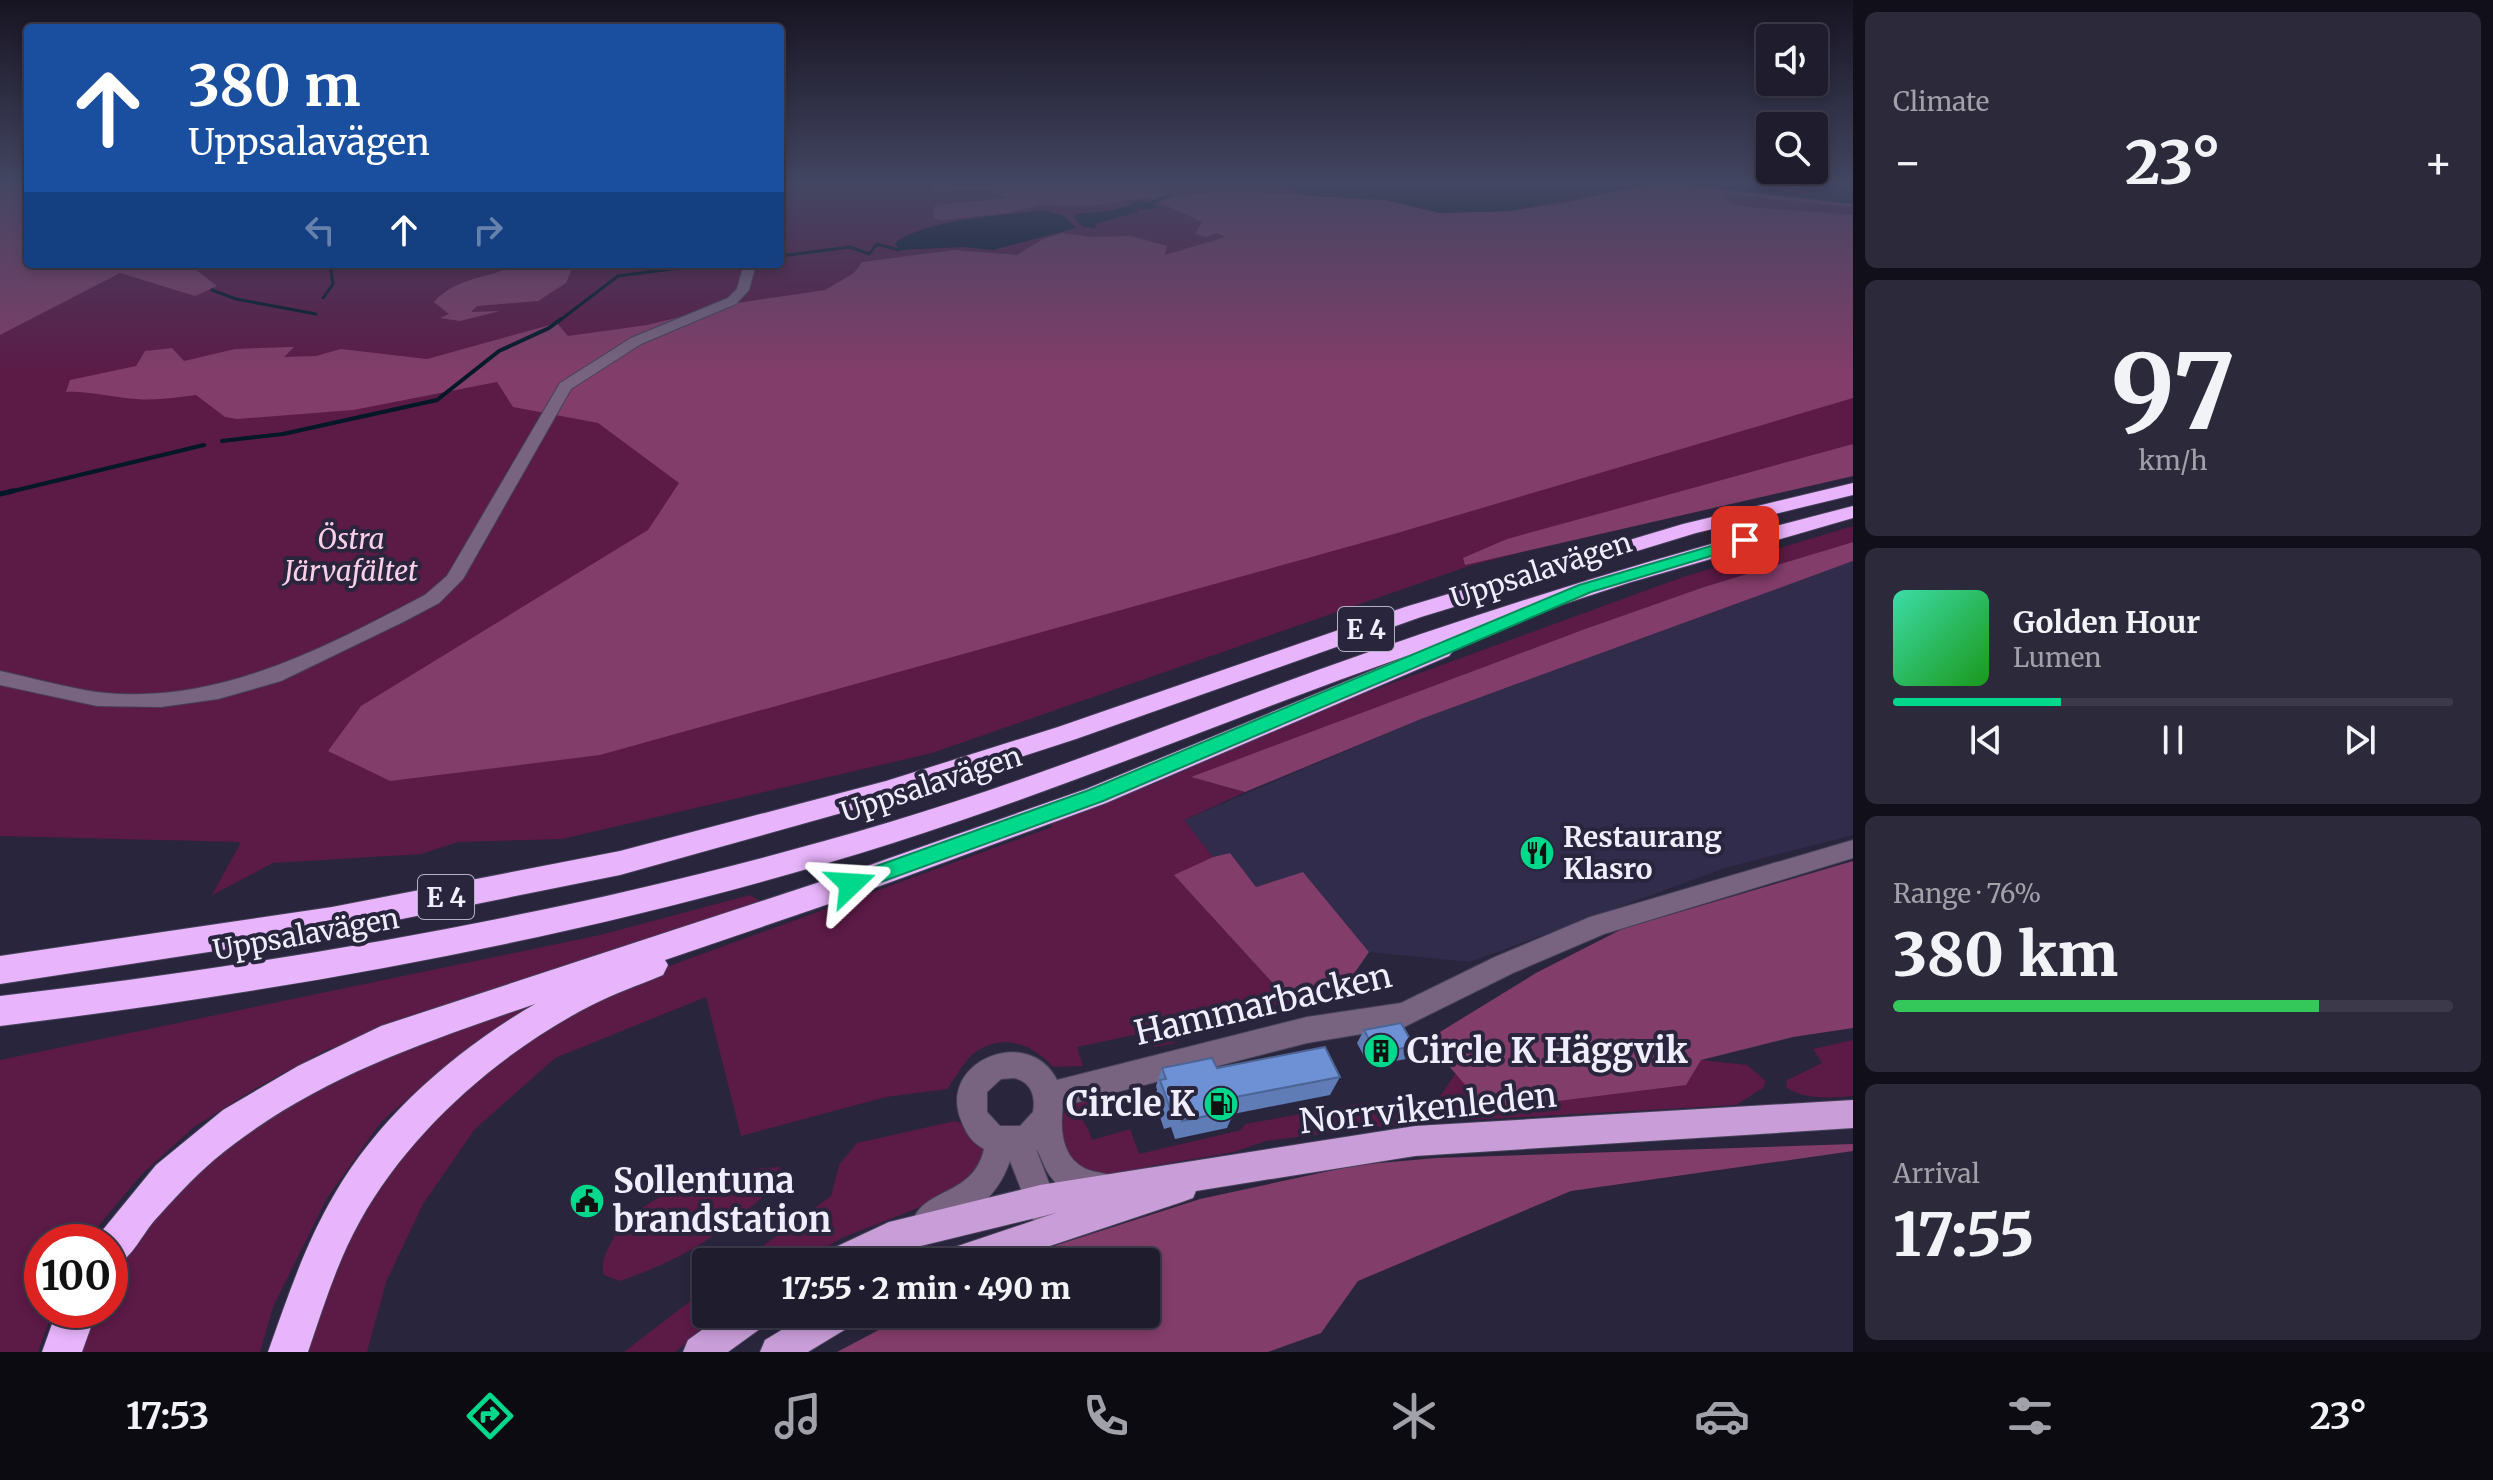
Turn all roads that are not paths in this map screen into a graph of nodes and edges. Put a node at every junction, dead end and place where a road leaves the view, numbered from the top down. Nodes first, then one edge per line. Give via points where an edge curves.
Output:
1 (749, 268) edge
2 (1853, 489) edge
3 (1853, 512) edge
4 (1585, 588) junction
5 (0, 678) edge
6 (1853, 849) edge
7 (851, 884) junction
8 (0, 970) edge
9 (0, 1011) edge
10 (1047, 1110) junction
11 (1853, 1114) edge
12 (1009, 1141) junction
13 (1251, 1165) junction
14 (1122, 1187) junction
15 (1046, 1214) junction
16 (128, 1226) edge
17 (889, 1238) junction
18 (868, 1248) edge
19 (981, 1248) edge
20 (71, 1328) edge
21 (733, 1328) edge
22 (816, 1328) edge
23 (62, 1352) edge
24 (288, 1352) edge
25 (700, 1352) edge
26 (777, 1352) edge

1 - 5 street via 743,290 732,301 636,341 565,386 454,579 426,602 285,672 218,692 161,700 97,699
2 - 8 highway, Uppsalavägen / E 4 via 1690,528 1413,612 886,791 620,863 332,920
3 - 4 highway, Uppsalavägen / E 4
4 - 7 highway via 1096,796
4 - 9 highway, Uppsalavägen / E 4 via 889,834 643,901 328,966
6 - 10 street, Hammarbacken via 1599,925 1404,1015 1307,1030 1130,1072
7 - 16 highway via 393,1037 326,1068 254,1107 208,1142 162,1182
7 - 24 highway via 576,997 498,1045 405,1129 349,1206
10 - 12 street, Hammarbacken via 1031,1137
10 - 12 street via 1043,1084 1027,1069 1005,1065 984,1072 972,1089 970,1108 987,1134
10 - 14 street via 1052,1152 1074,1182
11 - 13 main road, Norrvikenleden via 1415,1141
12 - 15 street
12 - 17 street via 988,1181 969,1198
13 - 14 main road, Norrvikenleden
13 - 15 main road, Norrvikenleden
14 - 15 main road, Norrvikenleden
15 - 17 main road, Norrvikenleden
15 - 19 main road, Norrvikenleden
17 - 18 main road, Norrvikenleden
20 - 23 highway
21 - 25 main road
22 - 26 main road

